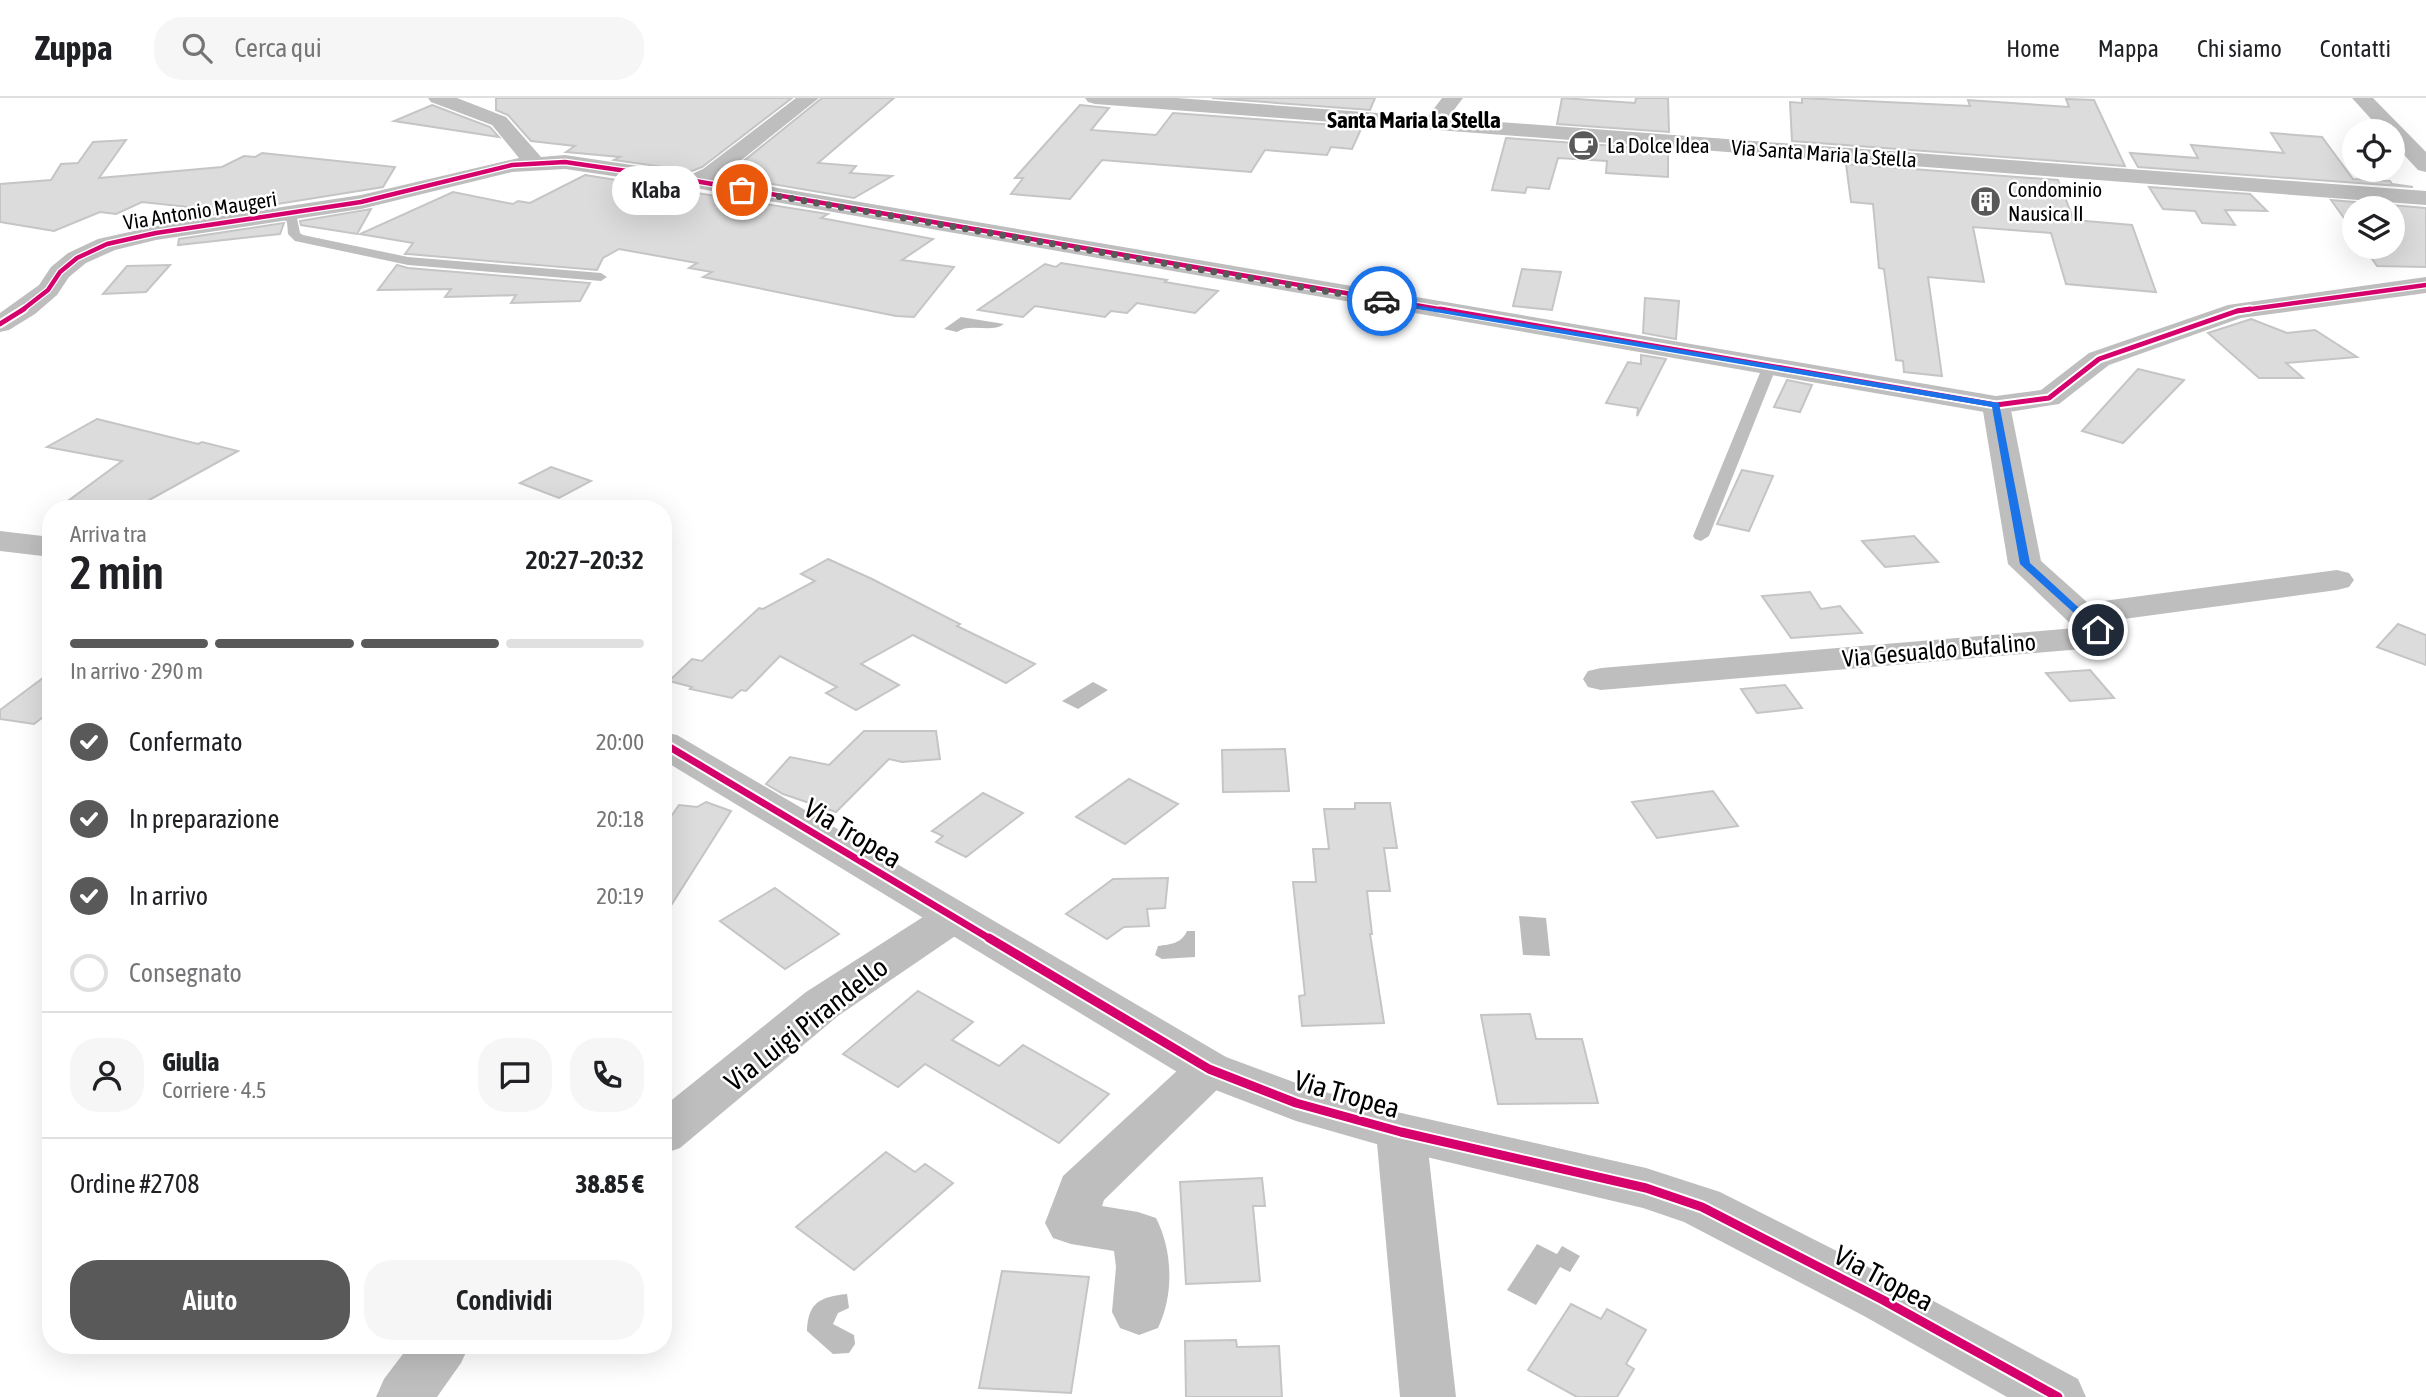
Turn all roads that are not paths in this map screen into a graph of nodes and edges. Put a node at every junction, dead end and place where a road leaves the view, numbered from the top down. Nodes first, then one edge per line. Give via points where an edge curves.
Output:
1 (438, 98) edge
2 (810, 98) edge
3 (1095, 98) edge
4 (1453, 98) edge
5 (2362, 98) edge
6 (1434, 123) junction
7 (529, 159) junction
8 (2426, 165) edge
9 (695, 181) junction
10 (2426, 198) edge
11 (284, 214) junction
12 (601, 277) dead end
13 (2426, 285) edge
14 (0, 324) edge
15 (1769, 368) junction
16 (1996, 405) junction
17 (1701, 536) dead end
18 (0, 541) edge
19 (42, 546) edge
20 (2337, 580) dead end
21 (2083, 614) junction
22 (1601, 679) dead end
23 (672, 748) edge
24 (952, 918) junction
25 (1209, 1069) junction
26 (672, 1128) edge
27 (1401, 1132) junction
28 (1139, 1312) dead end
29 (435, 1354) edge
30 (404, 1397) edge
31 (1428, 1397) edge
32 (2058, 1397) edge

1 - 7 street via 499,121
2 - 9 street via 711,174
3 - 6 street, Via Santa Maria la Stella
4 - 6 street
5 - 8 street
6 - 10 street, Via Santa Maria la Stella
7 - 9 street, Via Antonio Maugeri
7 - 11 street, Via Antonio Maugeri via 361,202
9 - 15 street, Via Antonio Maugeri
11 - 12 lane via 293,221 299,238 408,261
11 - 14 street, Via Antonio Maugeri via 107,244 77,258 48,290
13 - 16 street, Via Antonio Maugeri via 2237,311 2099,359 2049,398
15 - 16 street, Via Antonio Maugeri
15 - 17 lane
16 - 21 street via 2025,564
18 - 19 street
20 - 21 street
21 - 22 street, Via Gesualdo Bufalino via 2098,630 2094,637
23 - 24 street, Via Tropea
24 - 25 street, Via Tropea
24 - 26 street, Via Luigi Pirandello via 822,1004
25 - 27 street, Via Tropea via 1296,1103
25 - 28 street via 1081,1189 1071,1223 1138,1233 1143,1267
27 - 31 street
27 - 32 street, Via Tropea via 1646,1188 1702,1207
29 - 30 street

